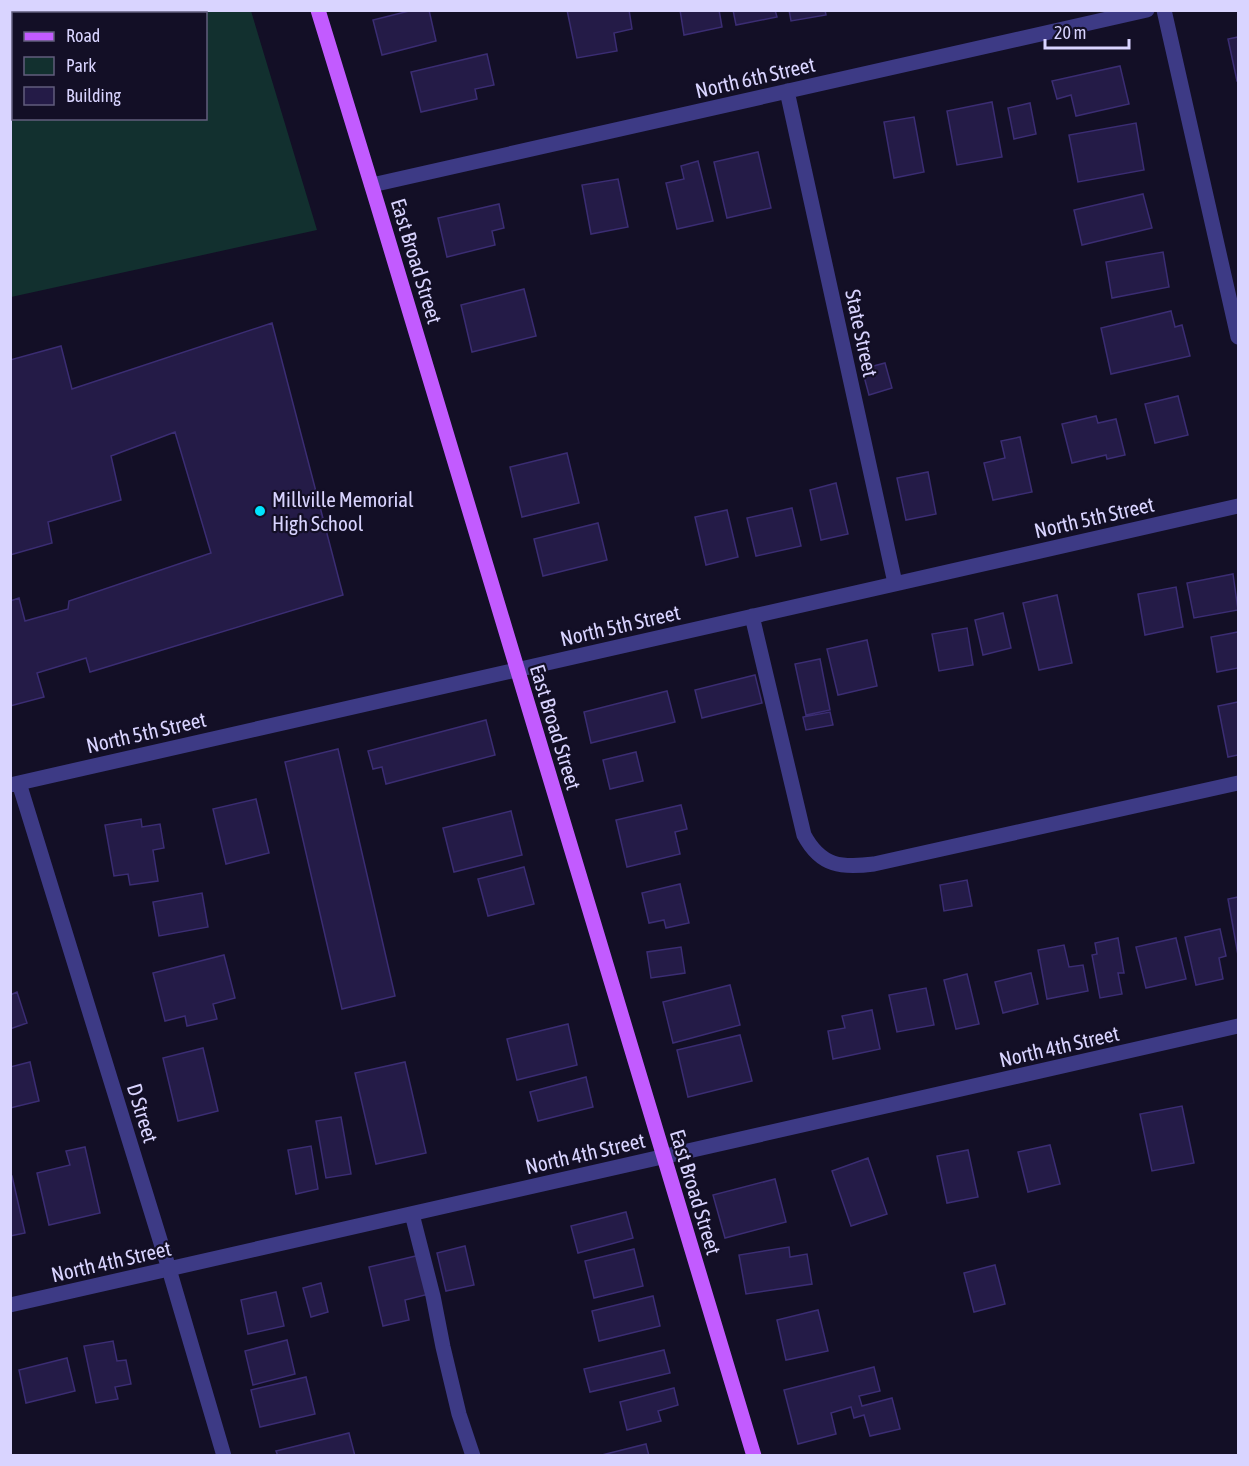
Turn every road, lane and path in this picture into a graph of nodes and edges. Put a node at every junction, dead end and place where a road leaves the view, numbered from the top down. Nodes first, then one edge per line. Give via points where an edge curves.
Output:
1 (318, 10) edge
2 (1147, 10) edge
3 (1164, 10) edge
4 (787, 91) junction
5 (372, 185) junction
6 (1239, 336) edge
7 (1239, 506) edge
8 (895, 583) junction
9 (752, 616) junction
10 (517, 670) junction
11 (1239, 783) edge
12 (15, 784) edge
13 (1239, 1026) edge
14 (663, 1157) junction
15 (412, 1214) junction
16 (169, 1269) junction
17 (10, 1305) edge
18 (224, 1455) edge
19 (473, 1455) edge
20 (754, 1455) edge

1 - 5 main road, East Broad Street
2 - 4 street, North 6th Street
3 - 6 street
4 - 5 street, North 6th Street
4 - 8 street, State Street
5 - 10 main road, East Broad Street
7 - 8 street, North 5th Street
8 - 9 street, North 5th Street
9 - 10 street, North 5th Street
9 - 11 street via 804,835 811,847 837,865 874,864
10 - 12 street, North 5th Street
10 - 14 main road, East Broad Street
12 - 16 street, D Street
13 - 14 street, North 4th Street
14 - 15 street, North 4th Street
14 - 20 main road, East Broad Street
15 - 16 street, North 4th Street
15 - 19 street
16 - 17 street, North 4th Street
16 - 18 street, D Street

